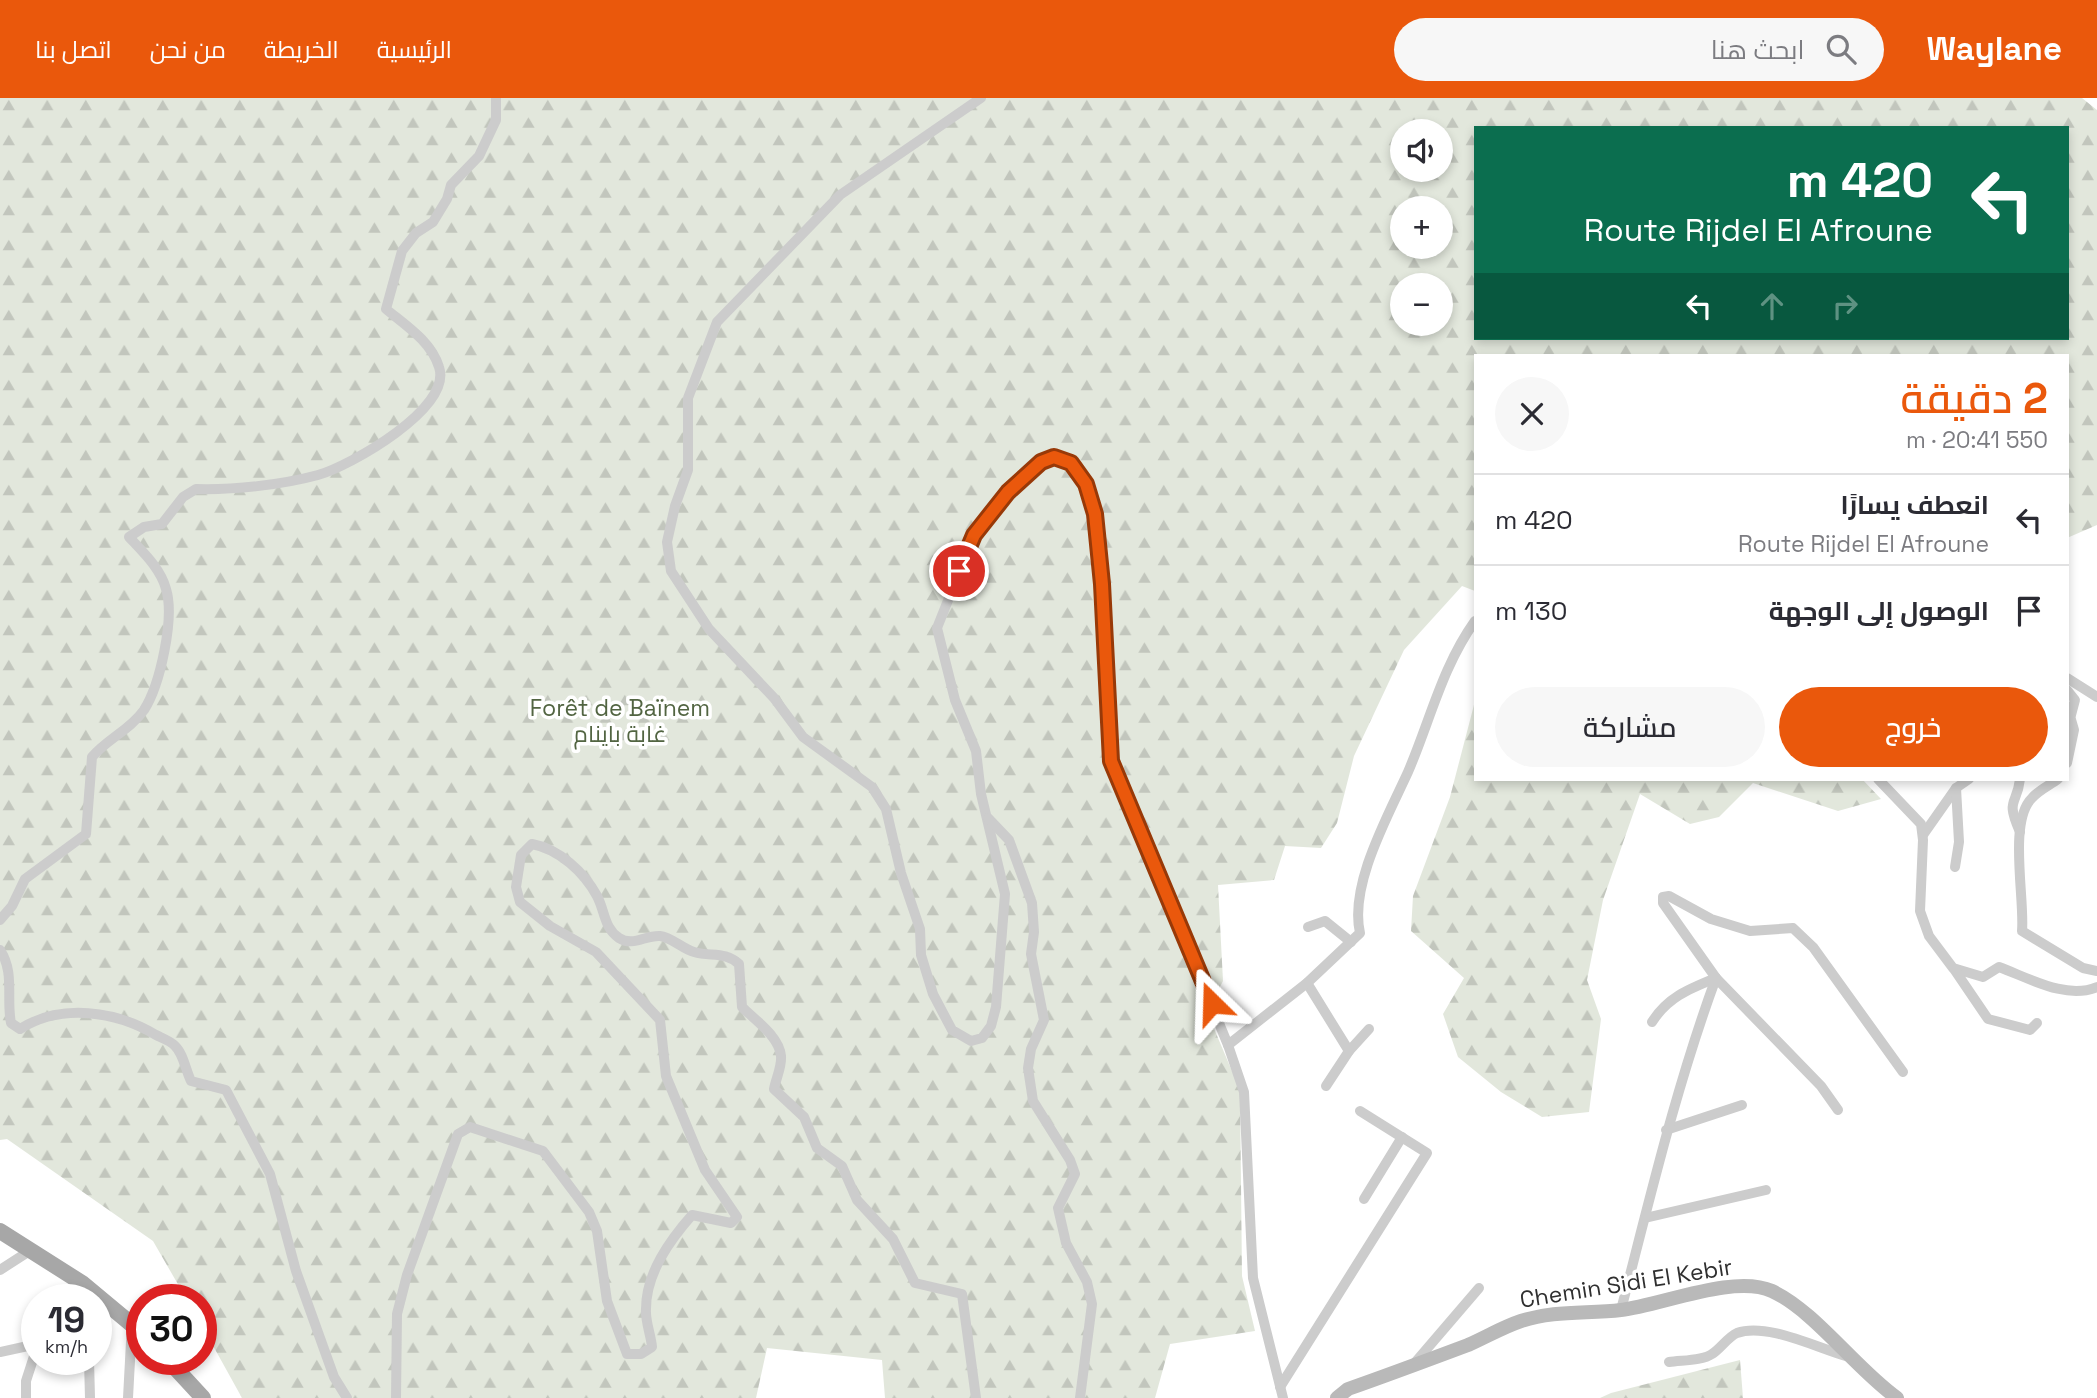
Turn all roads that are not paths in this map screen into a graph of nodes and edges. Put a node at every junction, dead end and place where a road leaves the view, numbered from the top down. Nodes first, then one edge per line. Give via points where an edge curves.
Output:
1 (496, 98) edge
2 (981, 98) edge
3 (1474, 623) edge
4 (2069, 679) edge
5 (2069, 692) edge
6 (2097, 697) edge
7 (2069, 711) edge
8 (2069, 754) edge
9 (1880, 781) edge
10 (1966, 781) edge
11 (2019, 781) edge
12 (2055, 781) edge
13 (1956, 788) junction
14 (986, 817) junction
15 (2020, 833) junction
16 (1923, 835) junction
17 (1955, 867) dead end
18 (0, 920) edge
19 (1308, 927) dead end
20 (1350, 942) junction
21 (0, 950) edge
22 (1953, 968) junction
23 (2097, 971) edge
24 (1716, 978) junction
25 (1307, 983) junction
26 (2097, 987) edge
27 (1652, 1022) dead end
28 (2037, 1023) dead end
29 (1368, 1029) dead end
30 (1228, 1045) junction
31 (1349, 1051) junction
32 (1903, 1072) dead end
33 (1326, 1086) dead end
34 (1742, 1105) dead end
35 (1838, 1110) dead end
36 (1360, 1111) dead end
37 (1666, 1130) junction
38 (1402, 1137) junction
39 (1766, 1190) dead end
40 (1364, 1199) dead end
41 (1645, 1218) junction
42 (0, 1231) edge
43 (31, 1250) junction
44 (0, 1270) edge
45 (83, 1284) edge
46 (1479, 1288) dead end
47 (1621, 1310) junction
48 (21, 1348) edge
49 (0, 1352) edge
50 (1849, 1357) junction
51 (1669, 1362) dead end
52 (1412, 1367) junction
53 (28, 1375) edge
54 (89, 1375) edge
55 (131, 1375) edge
56 (182, 1375) edge
57 (26, 1381) junction
58 (1282, 1393) edge
59 (16, 1398) edge
60 (26, 1398) edge
61 (90, 1398) edge
62 (128, 1398) edge
63 (203, 1398) edge
64 (347, 1398) edge
65 (396, 1398) edge
66 (976, 1398) edge
67 (1080, 1398) edge
68 (1337, 1398) edge
69 (1897, 1398) edge

1 - 18 street via 491,135 479,156 450,185 433,222 416,233 402,251 386,309 423,340 434,356 441,370 438,388 425,409 356,459 318,475 196,489 183,497 162,524 144,527 129,537 159,571 167,590 169,620 155,682 133,723 92,757 86,834 25,878
2 - 14 street via 840,195 717,322 688,398 688,470 667,542 671,571 709,629 774,698 803,737 872,787 886,809 933,994 952,1030 971,1041 982,1038 991,1026 1002,958 1005,894
3 - 20 street via 1446,671 1379,830 1355,915 1360,933
4 - 6 street
5 - 7 street via 2075,700
7 - 8 street via 2074,730
9 - 16 street via 1921,824
10 - 13 street
11 - 15 street via 2011,800
12 - 15 street via 2030,798
13 - 16 street
13 - 17 street via 1959,842
14 - 30 street via 976,751 955,700 937,628 974,535 1008,492 1041,462 1054,457 1071,463 1086,484 1095,514 1111,761
14 - 67 street via 1009,840 1032,904 1031,954 1044,1020 1028,1068 1032,1101 1075,1174 1058,1208 1066,1243 1087,1282 1092,1304
15 - 23 street via 2022,931 2083,968
16 - 22 street via 1920,911 1929,936
19 - 20 street via 1325,920
20 - 25 street
21 - 64 street via 9,969 11,1023 20,1029 34,1020 58,1015 106,1014 143,1027 176,1046 191,1081 226,1090 270,1174 296,1271 334,1377
22 - 26 street via 1983,977 1999,967 2069,992
22 - 28 street via 1988,1019 2030,1030
24 - 27 street via 1662,1006
24 - 32 street via 1663,903 1665,896 1711,919 1751,931 1793,928 1813,947
24 - 35 street via 1821,1086
24 - 37 street
25 - 30 street
25 - 31 street
29 - 31 street
30 - 58 street via 1244,1092 1253,1278
31 - 33 street
34 - 37 street
36 - 38 street
37 - 41 street
38 - 40 street
38 - 58 street via 1427,1153
39 - 41 street
41 - 47 street
42 - 43 main road
43 - 44 street
43 - 45 main road
46 - 52 street
47 - 50 street, Chemin Sidi El Kebir via 1753,1286 1773,1292 1796,1308
47 - 52 street, Chemin Sidi El Kebir via 1562,1313 1522,1321
48 - 49 street
50 - 51 street via 1787,1334 1738,1333 1709,1357
50 - 69 street, Chemin Sidi El Kebir
52 - 68 street, Chemin Sidi El Kebir via 1348,1389
53 - 57 street
54 - 61 street
55 - 62 street
56 - 63 main road
57 - 59 street
57 - 60 street
65 - 66 street via 397,1314 407,1275 458,1134 470,1127 543,1151 589,1212 597,1231 607,1301 627,1354 641,1354 652,1347 645,1311 650,1282 673,1236 692,1215 731,1223 737,1217 705,1170 666,1076 660,1020 596,952 550,926 520,902 516,887 521,855 532,844 547,847 572,866 597,897 610,931 621,939 632,942 661,936 695,952 730,956 739,964 742,1007 779,1048 774,1089 804,1117 817,1147 842,1166 857,1200 893,1239 915,1283 962,1294

